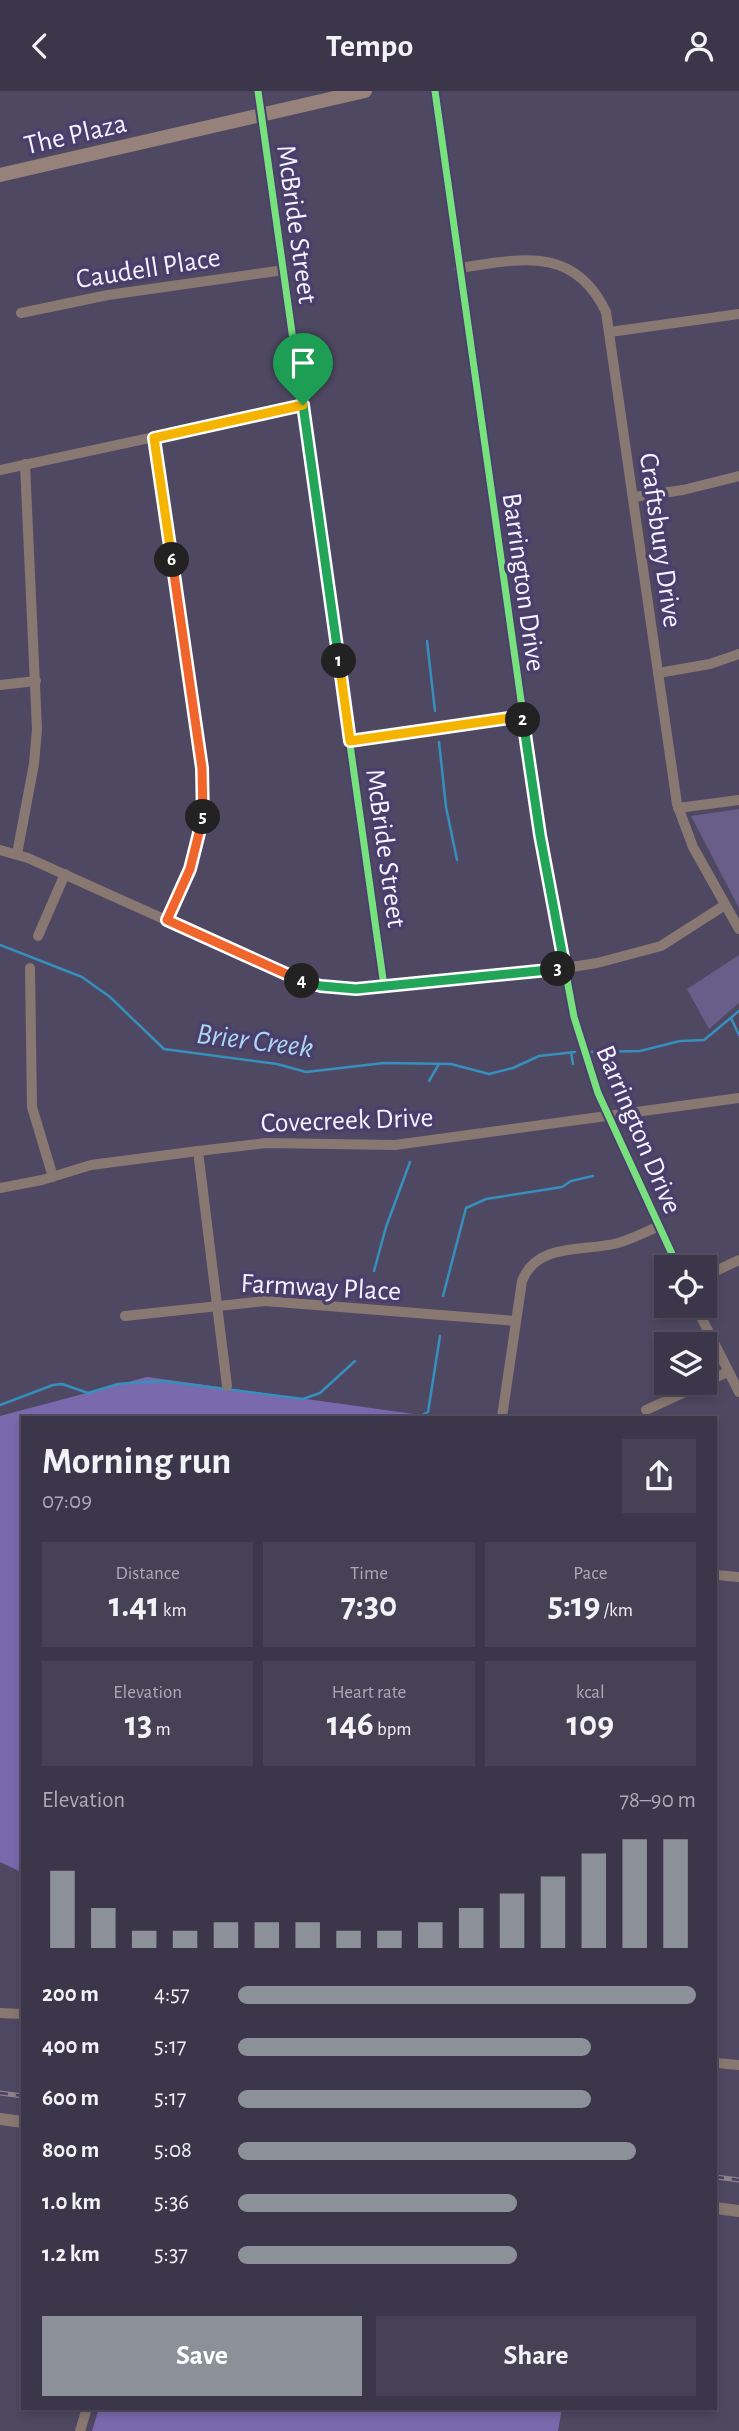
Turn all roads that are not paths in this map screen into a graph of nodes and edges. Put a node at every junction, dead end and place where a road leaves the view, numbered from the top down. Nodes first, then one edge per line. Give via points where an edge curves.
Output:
1 (258, 91) edge
2 (365, 91) edge
3 (435, 91) edge
4 (261, 114) junction
5 (0, 175) edge
6 (459, 268) junction
7 (284, 270) junction
8 (21, 313) dead end
9 (739, 314) edge
10 (610, 332) junction
11 (303, 405) junction
12 (154, 438) junction
13 (25, 464) junction
14 (0, 470) edge
15 (739, 476) edge
16 (634, 497) junction
17 (739, 654) edge
18 (658, 673) junction
19 (36, 681) junction
20 (0, 685) edge
21 (523, 716) junction
22 (350, 741) junction
23 (739, 800) edge
24 (678, 808) junction
25 (0, 850) edge
26 (17, 854) junction
27 (65, 874) junction
28 (724, 905) junction
29 (167, 920) junction
30 (739, 929) edge
31 (38, 936) dead end
32 (30, 968) dead end
33 (565, 968) junction
34 (384, 986) junction
35 (739, 1098) edge
36 (608, 1117) junction
37 (198, 1151) junction
38 (53, 1177) junction
39 (0, 1188) edge
40 (659, 1226) junction
41 (672, 1255) edge
42 (739, 1260) edge
43 (717, 1270) edge
44 (218, 1305) junction
45 (125, 1316) dead end
46 (701, 1318) edge
47 (516, 1321) junction
48 (728, 1372) junction
49 (717, 1377) edge
50 (227, 1386) dead end
51 (739, 1392) edge
52 (678, 1395) edge
53 (646, 1410) dead end
54 (502, 1416) edge
55 (717, 1576) edge
56 (739, 1577) edge
57 (0, 2013) edge
58 (21, 2014) edge
59 (717, 2063) edge
60 (739, 2064) edge
61 (0, 2119) edge
62 (21, 2122) edge
63 (717, 2208) edge
64 (739, 2211) edge
65 (86, 2410) edge
66 (80, 2431) edge

1 - 4 street, McBride Street
2 - 4 main road, The Plaza
3 - 6 street, Barrington Drive
4 - 5 main road, The Plaza
4 - 7 street, McBride Street
6 - 10 street, Craftsbury Drive via 527,258 562,266 594,289
6 - 21 street, Barrington Drive
7 - 8 street, Caudell Place via 108,295
7 - 11 street, McBride Street
9 - 10 street
10 - 16 street, Craftsbury Drive
11 - 12 street
11 - 22 street, McBride Street
12 - 13 street
12 - 29 street via 204,793 197,849
13 - 14 street
13 - 19 street
15 - 16 street via 683,491
16 - 18 street, Craftsbury Drive
17 - 18 street
18 - 24 street, Craftsbury Drive
19 - 20 street
19 - 26 street via 37,743
21 - 22 street
21 - 33 street, Barrington Drive
22 - 34 street, McBride Street
23 - 24 street
24 - 28 street, Craftsbury Drive via 693,848
25 - 26 street
26 - 27 street
27 - 29 street
27 - 31 street
28 - 30 street, Craftsbury Drive
28 - 33 street via 648,952
29 - 34 street via 304,981 339,989
32 - 38 street via 32,1107
33 - 34 street
33 - 36 street, Barrington Drive via 587,1064
35 - 36 street, Covecreek Drive
36 - 37 street, Covecreek Drive via 395,1145 266,1143
36 - 40 street, Barrington Drive
37 - 38 street, Covecreek Drive via 91,1165
37 - 44 street
38 - 39 street, Covecreek Drive
40 - 41 street, Barrington Drive
40 - 47 street via 618,1243 540,1258 525,1273
42 - 43 street
44 - 45 street, Farmway Place
44 - 47 street, Farmway Place via 290,1302
44 - 50 street
46 - 48 street
47 - 54 street
48 - 49 street
48 - 51 street
52 - 53 street
55 - 56 street
57 - 58 street
59 - 60 street
61 - 62 street
63 - 64 street
65 - 66 street

